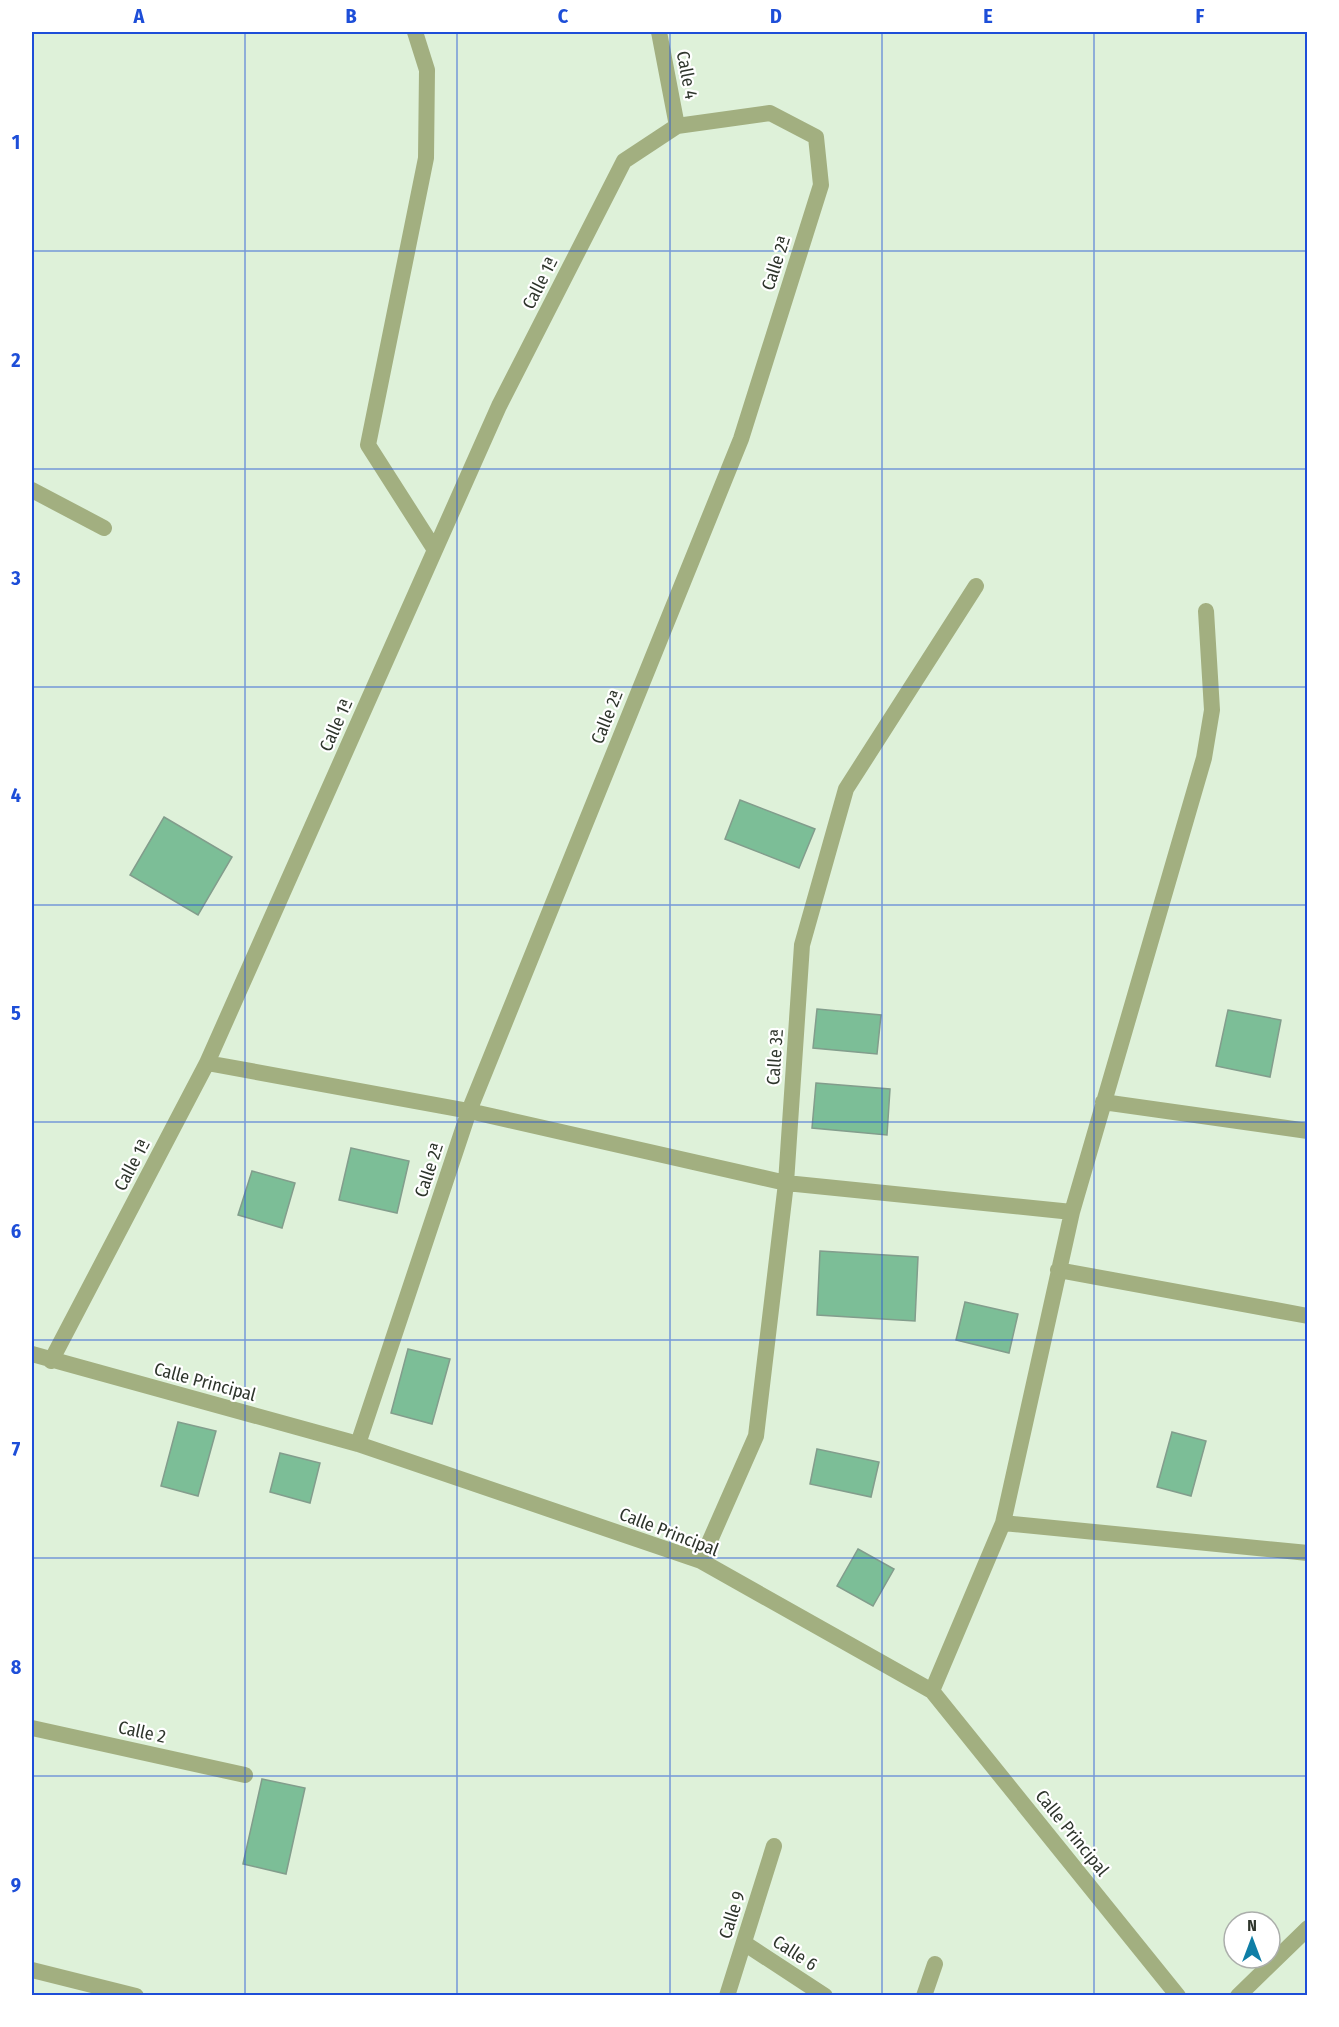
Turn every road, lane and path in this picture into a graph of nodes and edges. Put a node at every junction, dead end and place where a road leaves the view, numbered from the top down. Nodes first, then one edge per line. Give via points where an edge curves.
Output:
1 (415, 32) edge
2 (659, 32) edge
3 (677, 126) junction
4 (32, 490) edge
5 (104, 528) dead end
6 (435, 550) junction
7 (976, 586) dead end
8 (1206, 611) dead end
9 (207, 1063) junction
10 (1103, 1102) junction
11 (469, 1111) junction
12 (1308, 1131) edge
13 (786, 1183) junction
14 (1072, 1212) junction
15 (1058, 1270) junction
16 (1308, 1316) edge
17 (32, 1354) edge
18 (51, 1360) junction
19 (358, 1444) junction
20 (1003, 1523) junction
21 (1308, 1553) edge
22 (701, 1561) junction
23 (932, 1691) junction
24 (32, 1728) edge
25 (245, 1774) dead end
26 (774, 1846) dead end
27 (1308, 1928) edge
28 (744, 1943) junction
29 (935, 1965) dead end
30 (32, 1970) edge
31 (136, 1995) edge
32 (727, 1995) edge
33 (825, 1995) edge
34 (924, 1995) edge
35 (1178, 1995) edge
36 (1238, 1995) edge

1 - 6 street via 428,70 426,158 368,445
2 - 3 street, Calle 4
3 - 6 street, Calle 1ª via 624,161 499,406
3 - 11 street, Calle 2ª via 770,113 816,137 821,185 741,439
4 - 5 street
6 - 9 street, Calle 1ª
7 - 13 street, Calle 3ª via 846,789 802,945
8 - 10 street via 1212,710 1204,758
9 - 11 street
9 - 18 street, Calle 1ª
10 - 12 street
10 - 14 street
11 - 13 street
11 - 19 street, Calle 2ª
13 - 14 street
13 - 22 street, Calle 3ª via 756,1436
14 - 15 street
15 - 16 street
15 - 20 street
17 - 18 street, Calle Principal
18 - 19 street, Calle Principal
19 - 22 street, Calle Principal
20 - 21 street
20 - 23 street
22 - 23 street, Calle Principal
23 - 35 street, Calle Principal
24 - 25 street, Calle 2
26 - 28 street, Calle 9
27 - 36 street
28 - 32 street, Calle 9
28 - 33 street, Calle 6
29 - 34 street
30 - 31 street

